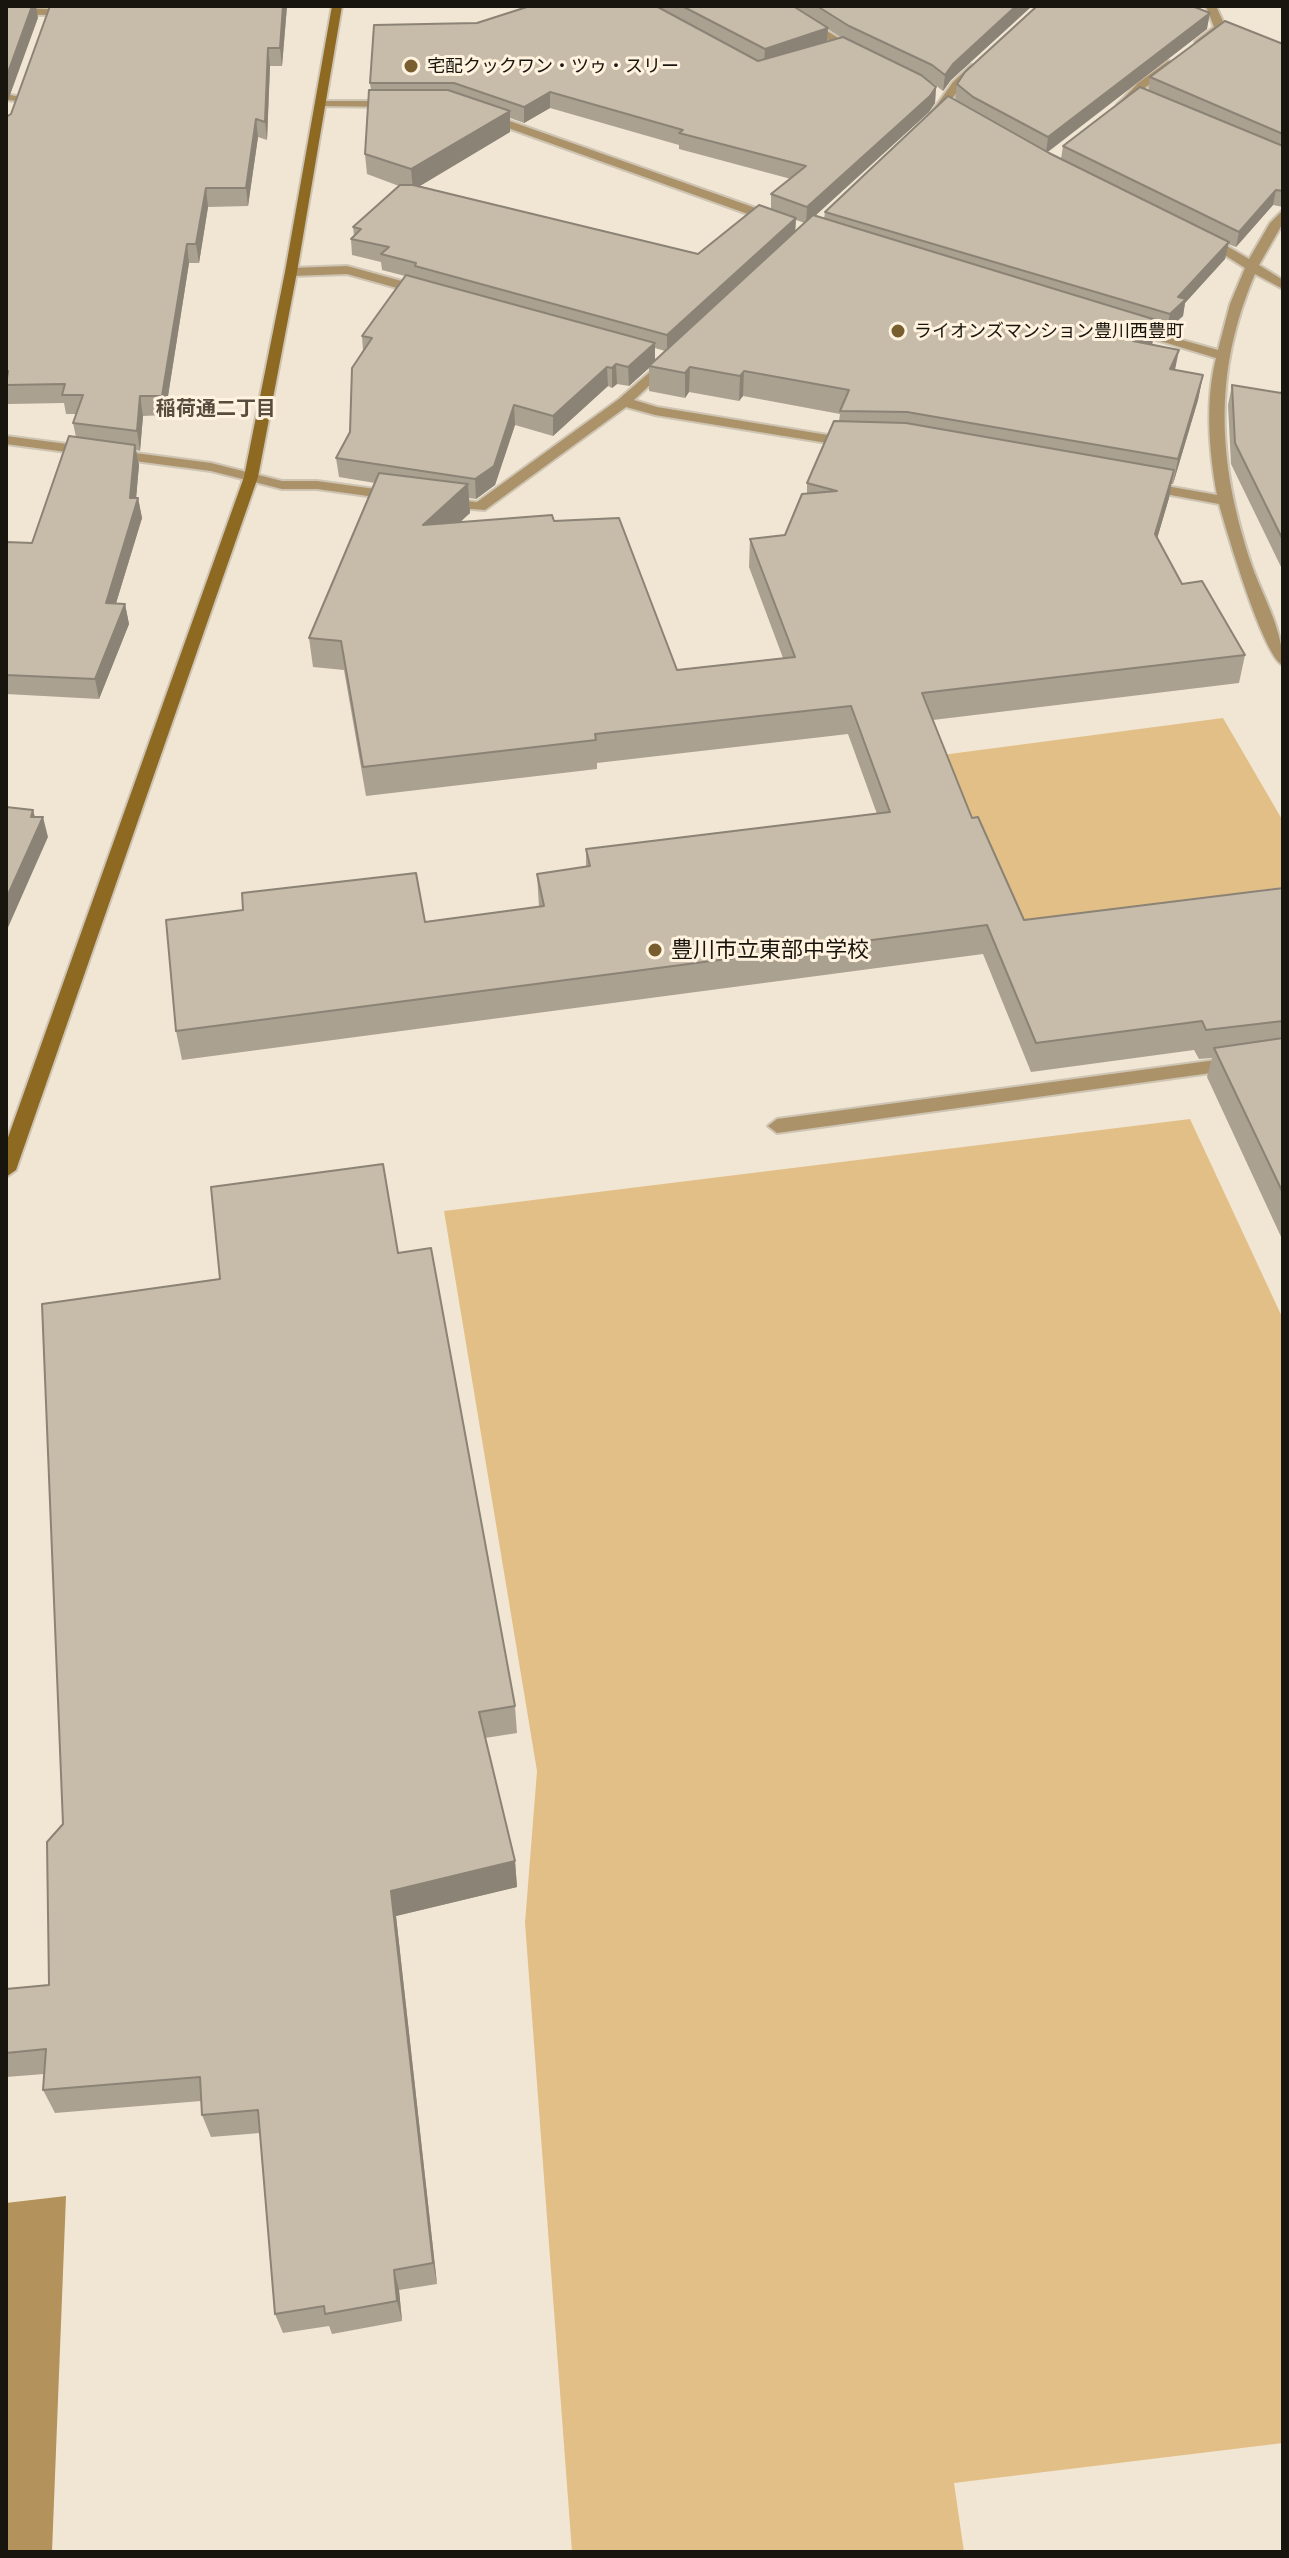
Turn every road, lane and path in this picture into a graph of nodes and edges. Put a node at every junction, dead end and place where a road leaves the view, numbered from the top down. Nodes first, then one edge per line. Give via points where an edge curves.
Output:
1 (337, 6) edge
2 (777, 6) edge
3 (1211, 6) edge
4 (50, 9) edge
5 (6, 11) edge
6 (44, 27) edge
7 (843, 46) junction
8 (823, 52) edge
9 (989, 55) edge
10 (870, 59) edge
11 (24, 84) edge
12 (13, 101) edge
13 (321, 104) junction
14 (408, 104) edge
15 (1114, 113) edge
16 (479, 114) edge
17 (923, 127) edge
18 (1283, 214) edge
19 (793, 226) edge
20 (1185, 229) edge
21 (1252, 265) junction
22 (291, 272) junction
23 (1283, 285) edge
24 (439, 295) edge
25 (1108, 323) edge
26 (681, 348) edge
27 (654, 354) edge
28 (1221, 355) junction
29 (669, 359) junction
30 (624, 402) junction
31 (6, 440) edge
32 (867, 443) edge
33 (251, 477) junction
34 (1133, 484) edge
35 (406, 497) edge
36 (435, 501) edge
37 (1225, 501) junction
38 (1283, 660) edge
39 (1283, 1057) edge
40 (777, 1126) dead end
41 (8, 1158) edge

1 - 13 street
2 - 7 street
3 - 15 street via 1220,28
4 - 5 street
4 - 6 street
7 - 8 street
7 - 10 street
9 - 17 street
11 - 12 street
13 - 14 street
13 - 22 street
16 - 19 street
18 - 21 street
20 - 21 street
21 - 23 street
21 - 28 street
22 - 24 street via 347,270
22 - 33 street
25 - 28 street
26 - 29 street
27 - 29 street
28 - 37 street via 1215,446
29 - 30 street
30 - 32 street via 839,443
30 - 36 street via 480,507
31 - 33 street
33 - 35 street
33 - 41 street
34 - 37 street
37 - 38 street via 1242,563
39 - 40 street

